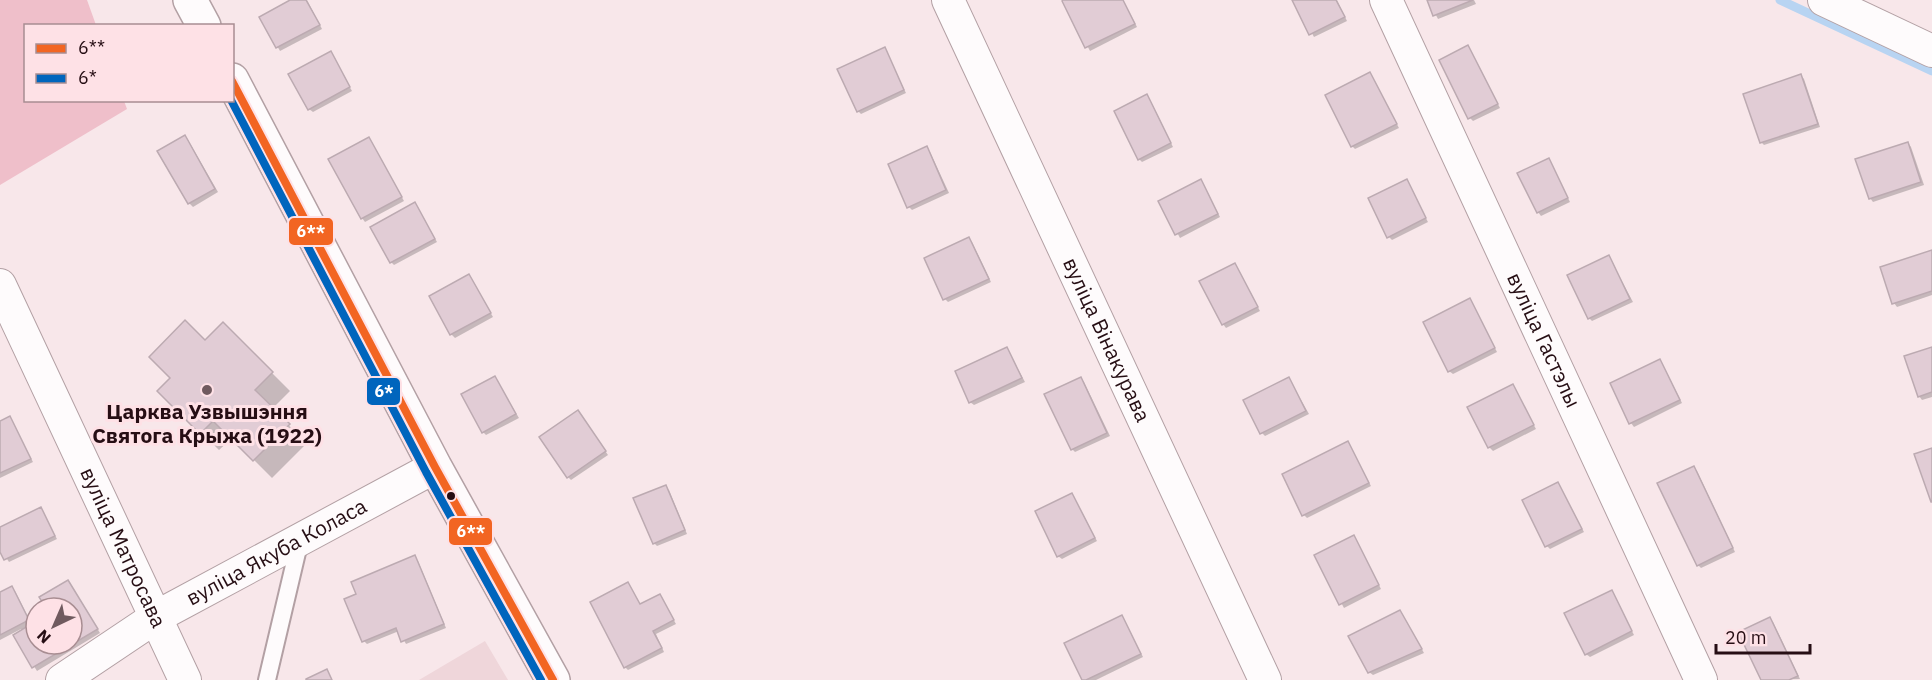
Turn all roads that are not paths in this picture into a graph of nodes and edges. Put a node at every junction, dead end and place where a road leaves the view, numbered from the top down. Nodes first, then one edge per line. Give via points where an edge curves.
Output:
1 (190, 0) edge
2 (948, 0) edge
3 (1386, 0) edge
4 (1824, 0) edge
5 (203, 24) edge
6 (1932, 51) edge
7 (234, 84) edge
8 (0, 285) edge
9 (435, 467) junction
10 (300, 540) junction
11 (156, 616) junction
12 (62, 680) edge
13 (185, 680) edge
14 (267, 680) edge
15 (553, 680) edge
16 (1265, 680) edge
17 (1701, 680) edge

1 - 5 street
2 - 16 street, вуліца Вінакурава
3 - 17 street, вуліца Гастэлы
4 - 6 street
7 - 9 street
8 - 11 street, вуліца Матросава
9 - 10 street, вуліца Якуба Коласа
9 - 15 street
10 - 11 street, вуліца Якуба Коласа
10 - 14 lane
11 - 12 street, вуліца Якуба Коласа
11 - 13 street, вуліца Матросава

